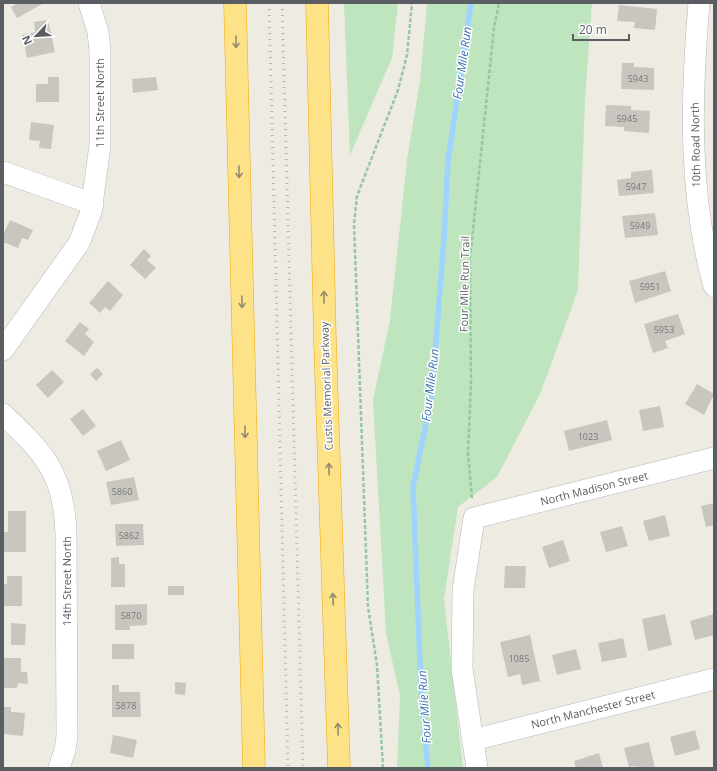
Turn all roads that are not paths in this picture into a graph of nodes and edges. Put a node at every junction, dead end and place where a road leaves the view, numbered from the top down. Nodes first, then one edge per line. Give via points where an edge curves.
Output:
1 (89, 3) edge
2 (235, 3) edge
3 (316, 3) edge
4 (699, 3) edge
5 (3, 172) edge
6 (93, 204) junction
7 (714, 286) edge
8 (3, 350) edge
9 (3, 414) edge
10 (714, 458) edge
11 (714, 679) edge
12 (473, 740) junction
13 (59, 768) edge
14 (254, 768) edge
15 (339, 768) edge
16 (477, 768) edge

1 - 6 street, 11th Street North via 98,32 100,51 100,145
2 -> 14 highway
15 -> 3 highway, Custis Memorial Parkway
4 - 7 street, 10th Road North via 693,152 701,230
5 - 6 street
6 - 8 street, 11th Street North via 79,243
9 - 13 street, 14th Street North via 45,457 56,476 63,502 66,532 67,736
10 - 12 street, North Madison Street via 474,518 463,590 462,661
11 - 12 street, North Manchester Street
12 - 16 street

